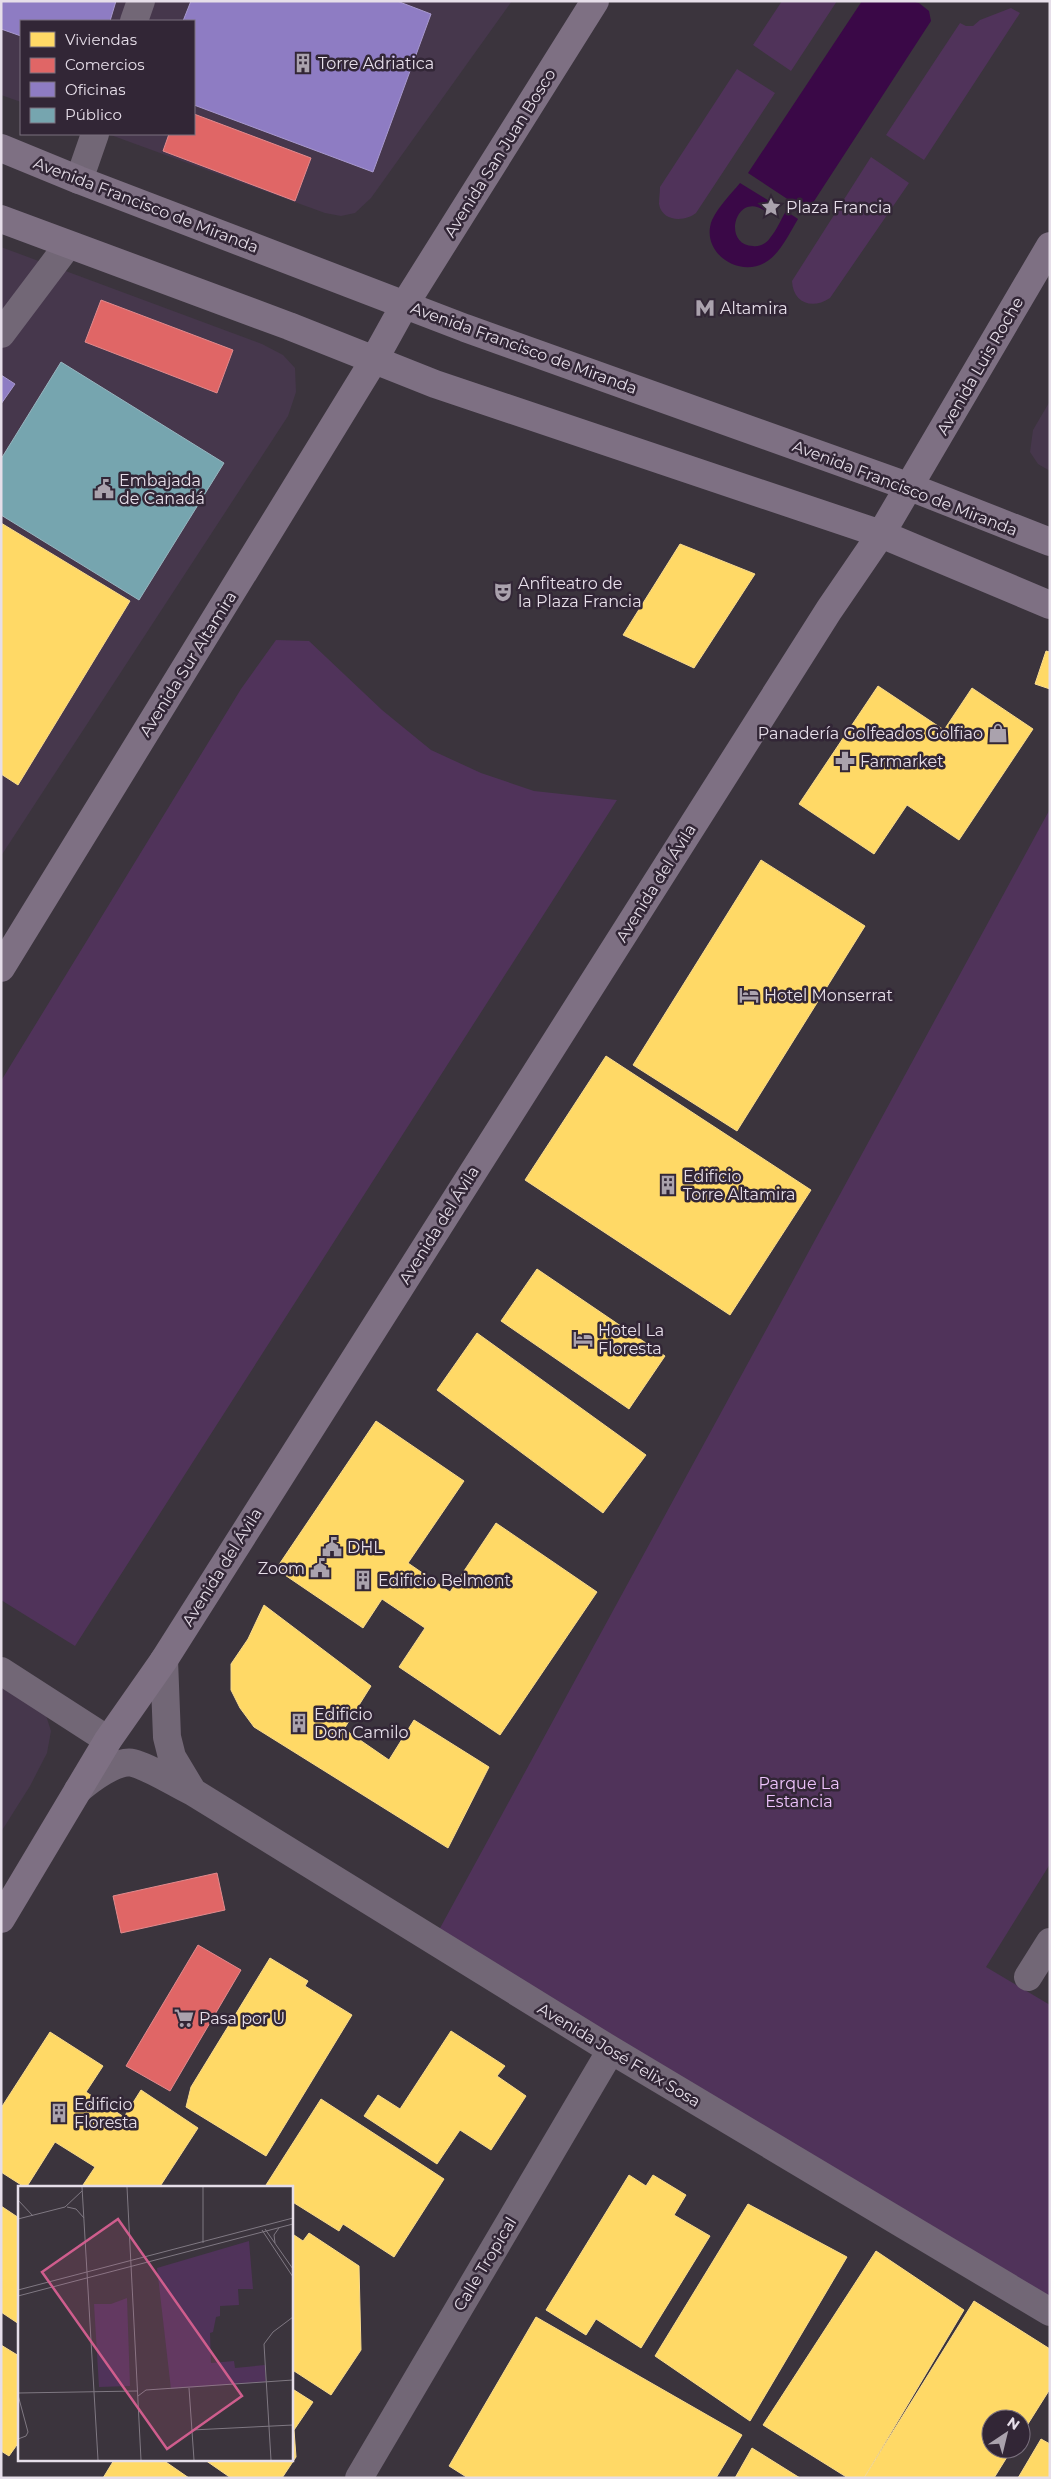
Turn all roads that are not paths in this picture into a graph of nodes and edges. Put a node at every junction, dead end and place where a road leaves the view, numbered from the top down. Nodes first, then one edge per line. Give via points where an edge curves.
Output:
1 (141, 1) edge
2 (595, 1) edge
3 (134, 20) edge
4 (95, 135) edge
5 (1, 148) edge
6 (79, 180) junction
7 (1, 219) edge
8 (68, 245) junction
9 (1050, 246) edge
10 (405, 304) junction
11 (1, 334) edge
12 (374, 360) junction
13 (910, 487) junction
14 (881, 534) junction
15 (1050, 542) edge
16 (1050, 604) edge
17 (1, 968) edge
18 (164, 1660) junction
19 (1, 1671) edge
20 (108, 1740) junction
21 (78, 1790) junction
22 (193, 1792) junction
23 (1, 1919) edge
24 (1050, 1942) edge
25 (1028, 1977) dead end
26 (611, 2050) junction
27 (1050, 2312) edge
28 (365, 2475) edge

1 - 3 street
2 - 10 main road, Avenida San Juan Bosco
4 - 6 street
5 - 6 main road, Avenida Francisco de Miranda
6 - 10 main road, Avenida Francisco de Miranda
7 - 8 main road
8 - 11 street
8 - 12 main road
9 - 13 main road, Avenida Luis Roche
10 - 12 main road, Avenida San Juan Bosco
10 - 13 main road, Avenida Francisco de Miranda
12 - 14 main road via 435,384
12 - 17 main road, Avenida Sur Altamira
13 - 14 main road, Avenida Luis Roche
13 - 15 main road, Avenida Francisco de Miranda
14 - 16 main road
14 - 18 main road, Avenida del Ávila via 829,610
18 - 20 main road, Avenida del Ávila
18 - 22 street, Avenida José Felix Sosa via 167,1737 172,1757
19 - 20 street
20 - 21 main road, Avenida del Ávila
21 - 22 street, Avenida José Felix Sosa via 96,1775 132,1762
21 - 23 main road, Avenida del Ávila
22 - 26 street, Avenida José Felix Sosa
24 - 25 street
26 - 27 street, Avenida José Felix Sosa
26 - 28 street, Calle Tropical

